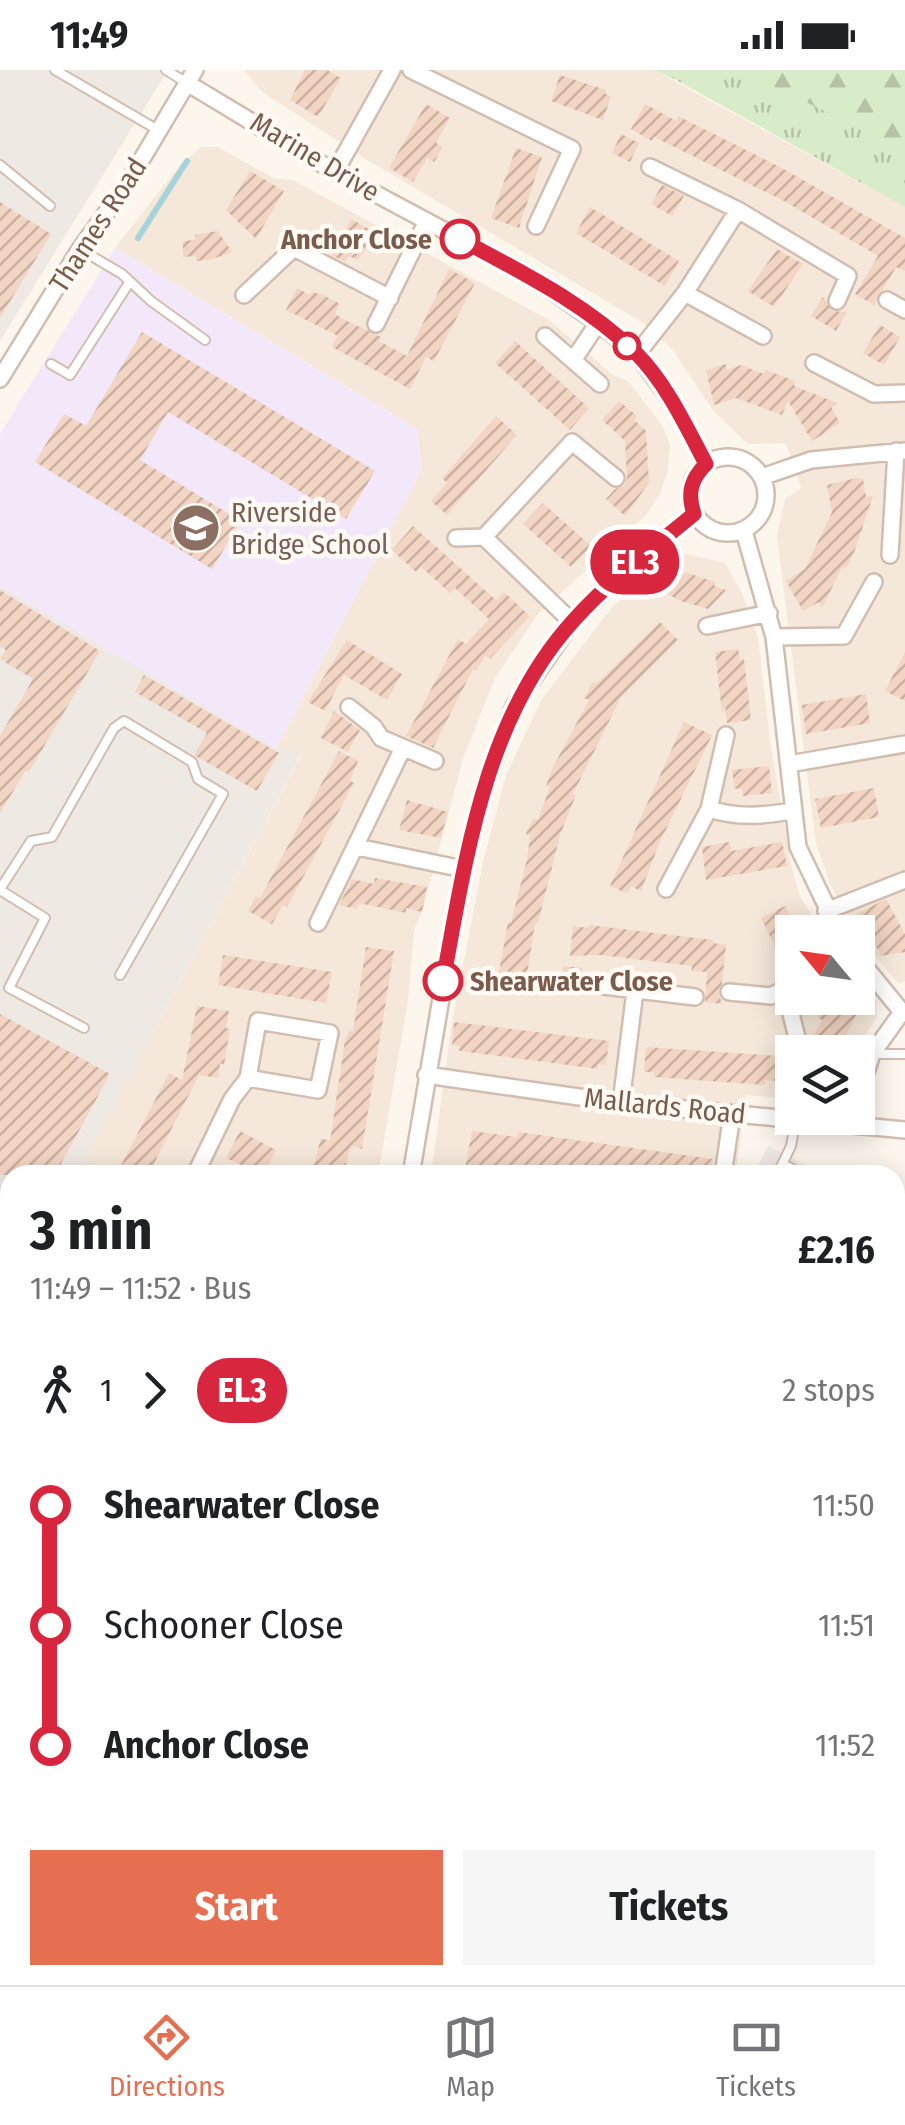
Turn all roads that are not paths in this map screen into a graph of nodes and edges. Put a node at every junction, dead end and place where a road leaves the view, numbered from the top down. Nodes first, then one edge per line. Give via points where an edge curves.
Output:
1 (55, 70) edge
2 (166, 70) edge
3 (392, 70) edge
4 (412, 70) edge
5 (191, 76) edge
6 (158, 130) junction
7 (0, 165) edge
8 (650, 167) dead end
9 (335, 172) junction
10 (50, 206) dead end
11 (738, 210) junction
12 (427, 221) junction
13 (536, 226) dead end
14 (80, 249) junction
15 (129, 283) junction
16 (686, 292) junction
17 (244, 295) dead end
18 (390, 298) junction
19 (887, 300) dead end
20 (837, 301) dead end
21 (905, 310) edge
22 (598, 323) junction
23 (376, 324) dead end
24 (545, 336) dead end
25 (763, 336) dead end
26 (205, 340) dead end
27 (637, 354) junction
28 (574, 359) junction
29 (51, 364) dead end
30 (814, 364) dead end
31 (0, 380) edge
32 (600, 384) dead end
33 (905, 394) edge
34 (900, 451) edge
35 (706, 464) junction
36 (762, 477) junction
37 (616, 478) dead end
38 (694, 514) junction
39 (744, 531) junction
40 (456, 538) dead end
41 (484, 538) junction
42 (890, 554) dead end
43 (874, 582) dead end
44 (769, 613) junction
45 (572, 622) junction
46 (707, 626) dead end
47 (774, 637) junction
48 (349, 707) dead end
49 (726, 735) dead end
50 (905, 744) edge
51 (403, 748) junction
52 (436, 761) dead end
53 (789, 764) junction
54 (709, 809) junction
55 (792, 811) junction
56 (357, 847) junction
57 (463, 868) junction
58 (905, 880) edge
59 (0, 889) edge
60 (666, 889) dead end
61 (826, 911) junction
62 (828, 915) edge
63 (318, 923) dead end
64 (120, 975) dead end
65 (875, 978) edge
66 (587, 984) dead end
67 (635, 991) junction
68 (729, 992) dead end
69 (775, 994) edge
70 (695, 997) dead end
71 (904, 1012) edge
72 (84, 1028) dead end
73 (875, 1050) edge
74 (875, 1054) edge
75 (905, 1054) edge
76 (426, 1075) junction
77 (248, 1078) junction
78 (621, 1102) junction
79 (732, 1114) junction
80 (775, 1117) edge
81 (875, 1124) edge
82 (905, 1130) edge
83 (793, 1135) edge
84 (783, 1164) edge
85 (201, 1165) edge
86 (412, 1165) edge
87 (724, 1165) edge

1 - 6 lane
2 - 5 lane
3 - 9 street
4 - 13 street via 572,148
5 - 6 street, Thames Road
5 - 9 street, Marine Drive
6 - 14 street, Thames Road
7 - 10 lane
8 - 11 street
9 - 12 street, Marine Drive
11 - 16 street
11 - 20 street via 848,276
12 - 18 street
12 - 22 street, Marine Drive via 533,278
14 - 15 lane
14 - 31 street, Thames Road
15 - 26 lane
15 - 29 lane via 70,375
16 - 25 street
16 - 27 street
17 - 18 street via 294,248
18 - 23 street
19 - 21 street
22 - 27 street, Marine Drive
22 - 28 street
24 - 28 street
27 - 35 street, Marine Drive
28 - 32 street
30 - 33 street via 874,394
34 - 36 street via 811,460
34 - 42 street
35 - 36 street via 739,458
35 - 38 street via 690,486
36 - 39 street via 764,510
37 - 41 street via 572,442
38 - 39 street via 707,528
38 - 45 street
39 - 44 street
40 - 41 street
41 - 45 street
43 - 47 street via 844,636
44 - 46 street
44 - 47 street
45 - 57 street via 514,706
47 - 53 street
48 - 51 street via 381,738
49 - 54 street
50 - 53 street
51 - 52 street
51 - 56 street
53 - 55 street
54 - 55 street via 731,816
54 - 60 street
55 - 61 street via 798,847
56 - 57 street
56 - 63 street
57 - 76 street
58 - 61 street
59 - 64 lane via 31,841 52,837 124,721 192,762 198,779 223,794
59 - 72 lane via 45,918 10,988
61 - 62 street
65 - 71 street
66 - 67 street
67 - 70 street
67 - 78 street
68 - 69 street
71 - 73 street
74 - 75 lane
76 - 78 street, Mallards Road
76 - 86 street
77 - 77 street via 258,1021 330,1033 318,1090
77 - 85 street
78 - 79 street, Mallards Road
79 - 80 street, Mallards Road
79 - 87 street
81 - 82 street, Mallards Road
83 - 84 lane

